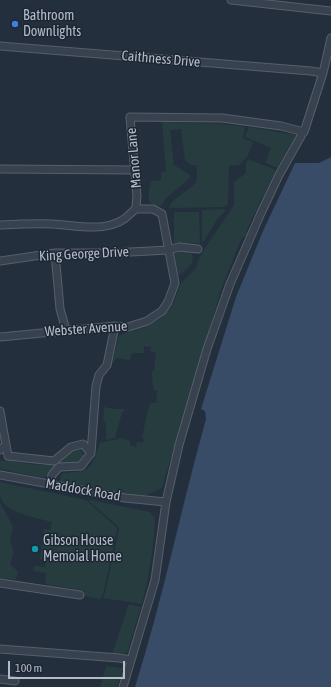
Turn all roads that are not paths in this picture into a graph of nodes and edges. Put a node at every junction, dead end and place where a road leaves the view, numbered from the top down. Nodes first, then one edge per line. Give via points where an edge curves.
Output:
1 (231, 0) edge
2 (329, 10) edge
3 (331, 38) edge
4 (0, 46) edge
5 (323, 74) junction
6 (304, 132) junction
7 (0, 169) edge
8 (135, 170) junction
9 (135, 209) junction
10 (0, 225) edge
11 (198, 248) dead end
12 (168, 250) junction
13 (55, 253) junction
14 (0, 262) edge
15 (115, 326) junction
16 (66, 330) junction
17 (0, 336) edge
18 (0, 412) edge
19 (6, 445) junction
20 (0, 450) edge
21 (91, 453) junction
22 (0, 475) edge
23 (50, 484) junction
24 (166, 502) junction
25 (0, 583) edge
26 (80, 595) dead end
27 (0, 649) edge
28 (131, 660) junction
29 (0, 679) edge
30 (15, 681) dead end
31 (123, 687) edge

1 - 2 street
3 - 5 street
4 - 5 street, Caithness Drive
5 - 6 street
6 - 8 street, Manor Lane via 293,128 222,118 130,117
6 - 24 street via 279,175 230,284 207,349 179,445
7 - 8 street
8 - 9 street, Manor Lane
9 - 10 street, Manor Lane via 126,219 114,226 75,227 28,223
9 - 12 street via 153,209 162,214
11 - 12 street, King George Drive via 180,247
12 - 13 street, King George Drive
12 - 15 street, Webster Avenue via 175,283 162,311 147,321 128,327
13 - 14 street, King George Drive
13 - 16 street via 60,309
15 - 16 street, Webster Avenue
15 - 21 street via 107,365 98,375
16 - 17 street, Webster Avenue
18 - 19 street
19 - 20 street
19 - 21 street via 8,456 54,461 71,447 83,444
21 - 23 street via 81,466 59,467 52,475
22 - 23 street, Maddock Road
23 - 24 street, Maddock Road via 125,498
24 - 28 street via 158,566
25 - 26 street
27 - 28 street
28 - 31 street
29 - 30 street

